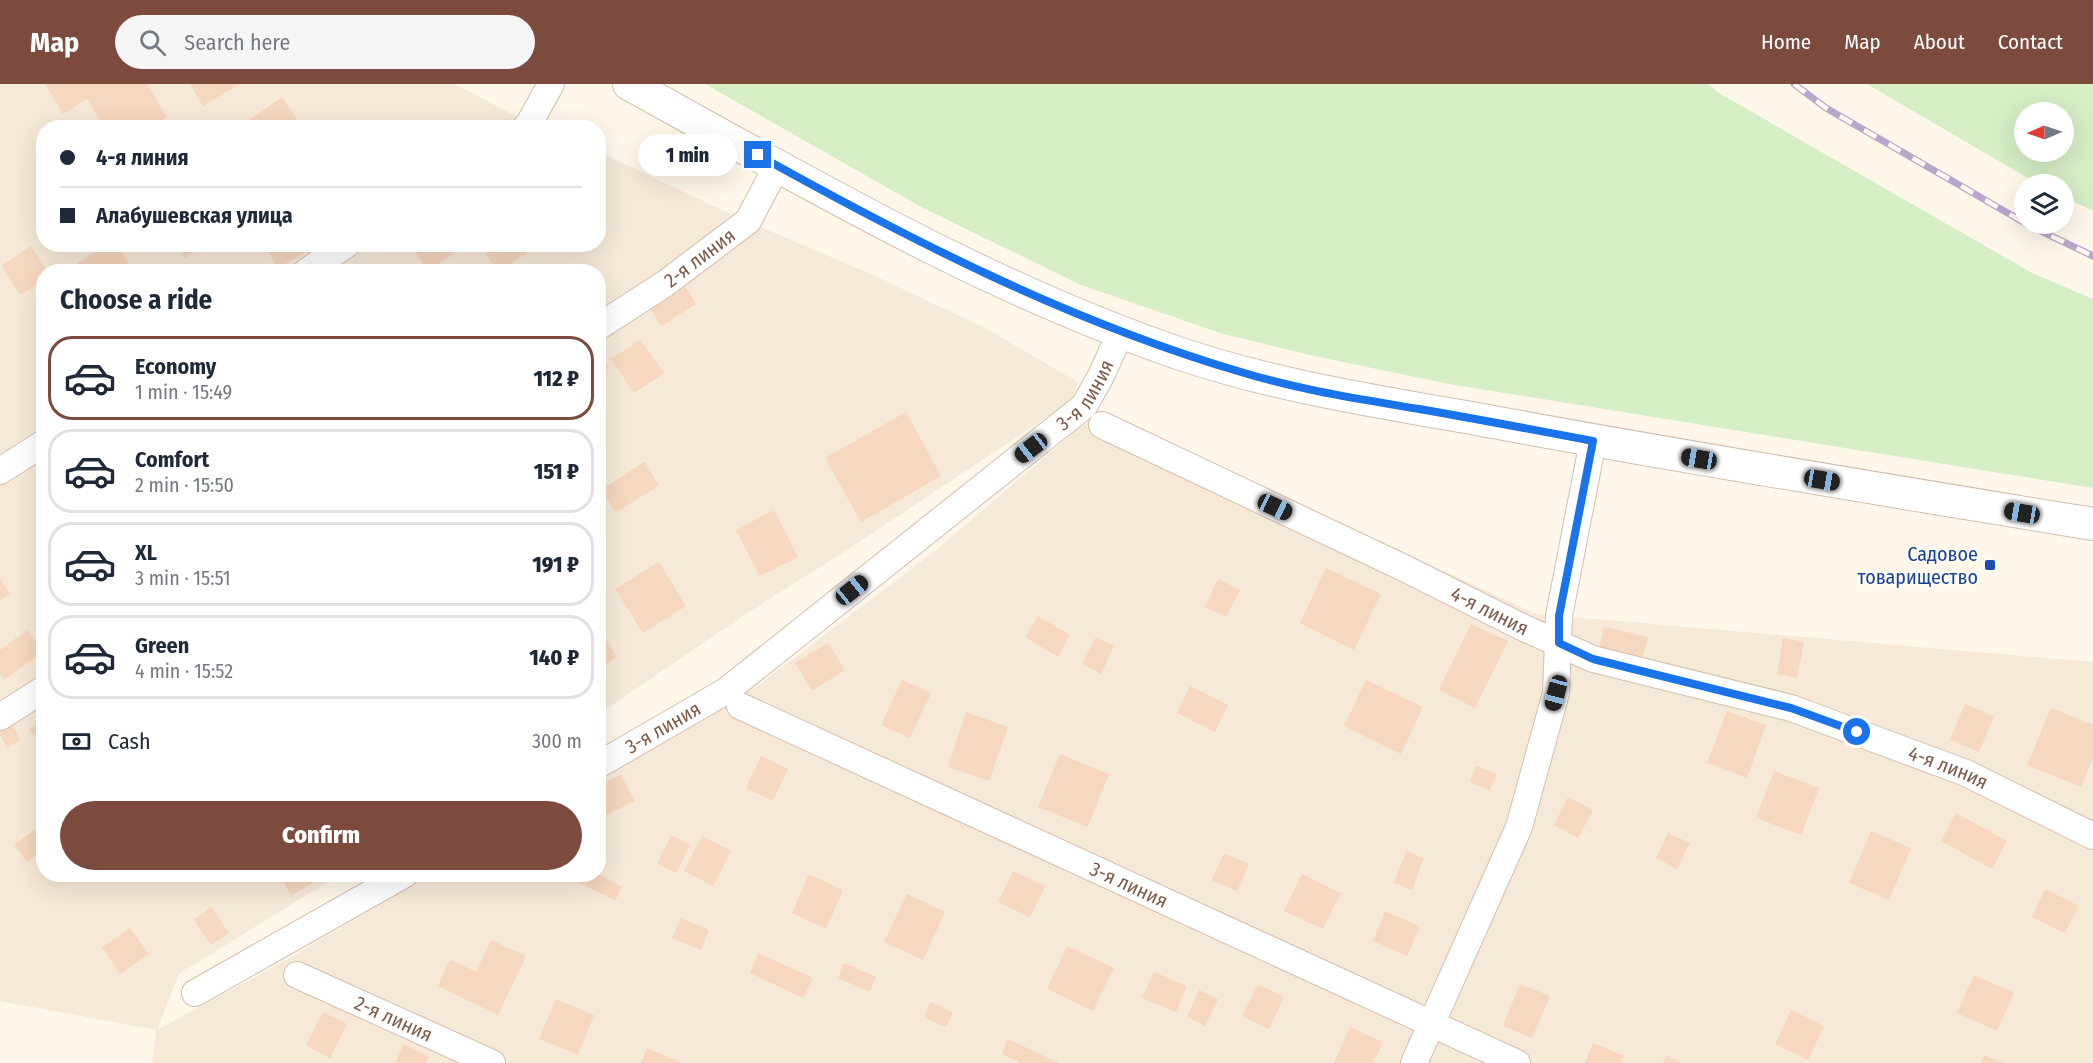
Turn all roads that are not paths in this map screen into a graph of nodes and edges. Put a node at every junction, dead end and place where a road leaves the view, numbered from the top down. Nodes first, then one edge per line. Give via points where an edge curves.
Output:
1 (551, 84) edge
2 (628, 84) edge
3 (531, 120) edge
4 (777, 166) junction
5 (335, 252) edge
6 (318, 264) edge
7 (606, 322) edge
8 (1121, 331) junction
9 (1102, 425) dead end
10 (1593, 441) junction
11 (36, 448) edge
12 (0, 471) edge
13 (2093, 524) edge
14 (1559, 643) junction
15 (36, 694) edge
16 (740, 706) dead end
17 (0, 717) edge
18 (606, 760) edge
19 (2093, 836) edge
20 (391, 882) edge
21 (297, 975) dead end
22 (195, 993) dead end
23 (1431, 1024) junction
24 (492, 1063) edge
25 (1414, 1063) edge
26 (1517, 1063) edge

1 - 3 street
2 - 4 street
4 - 7 street, 2-я линия via 748,221 666,283
4 - 8 street via 961,262
5 - 6 street
8 - 10 street via 1244,373 1352,398
8 - 18 street, 3-я линия via 1084,406 726,691
9 - 14 street, 4-я линия
10 - 13 street
10 - 14 street via 1559,616
11 - 12 street
14 - 19 street, 4-я линия via 1593,659 1791,708 1966,773
14 - 23 street via 1556,693 1520,827
15 - 17 street
16 - 23 street, 3-я линия
20 - 22 street
21 - 24 street, 2-я линия
23 - 25 street
23 - 26 street, 3-я линия

